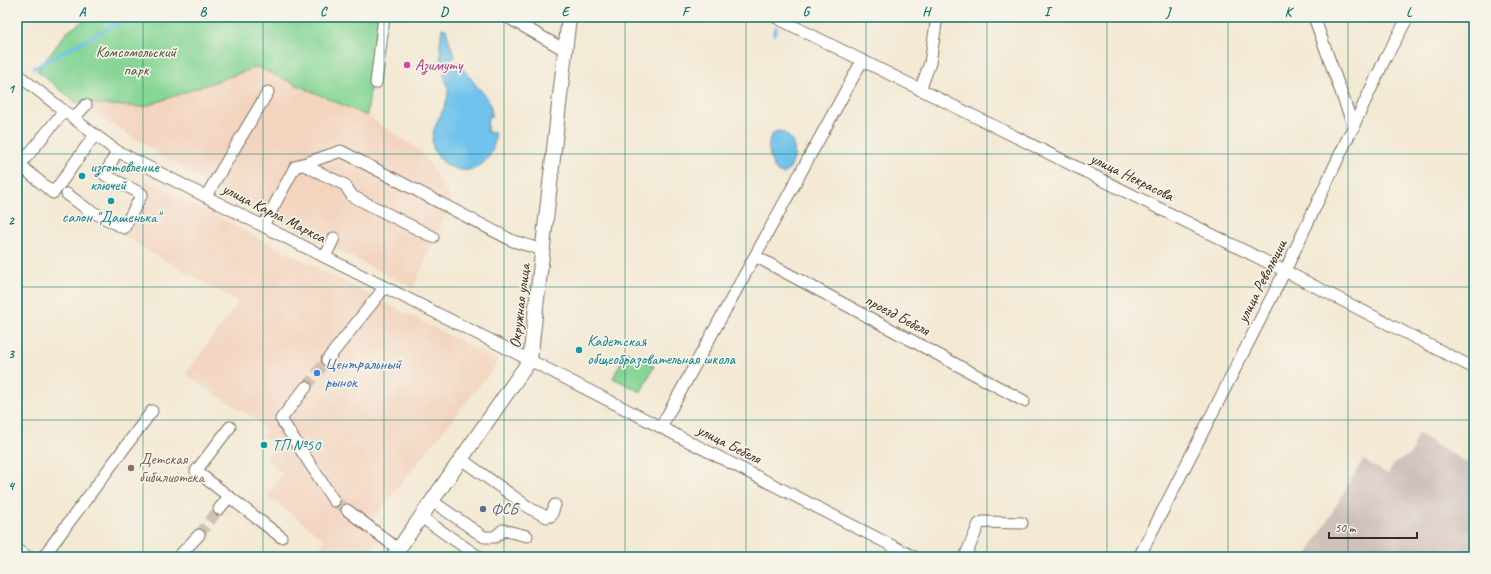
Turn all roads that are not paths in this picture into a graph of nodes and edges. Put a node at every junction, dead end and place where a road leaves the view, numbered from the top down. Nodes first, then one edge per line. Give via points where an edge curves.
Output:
1 (384, 17) edge
2 (507, 17) edge
3 (569, 17) edge
4 (775, 17) edge
5 (937, 17) edge
6 (1314, 17) edge
7 (1408, 17) edge
8 (565, 50) junction
9 (862, 61) junction
10 (17, 74) edge
11 (376, 83) dead end
12 (920, 90) junction
13 (268, 92) dead end
14 (86, 105) dead end
15 (64, 111) junction
16 (74, 118) junction
17 (1354, 128) junction
18 (95, 135) junction
19 (117, 151) junction
20 (302, 164) junction
21 (66, 194) dead end
22 (206, 196) junction
23 (263, 226) junction
24 (433, 237) dead end
25 (334, 238) dead end
26 (543, 250) junction
27 (755, 256) junction
28 (325, 257) junction
29 (1286, 271) junction
30 (384, 287) junction
31 (327, 360) tunnel mouth
32 (530, 360) junction
33 (1474, 368) edge
34 (306, 387) tunnel mouth
35 (1024, 401) dead end
36 (152, 411) dead end
37 (230, 427) dead end
38 (661, 427) junction
39 (461, 459) junction
40 (228, 497) junction
41 (334, 501) tunnel mouth
42 (432, 501) junction
43 (555, 505) dead end
44 (219, 509) tunnel mouth
45 (347, 510) tunnel mouth
46 (421, 516) junction
47 (1022, 523) dead end
48 (199, 535) tunnel mouth
49 (527, 536) dead end
50 (281, 537) dead end
51 (17, 550) edge
52 (395, 553) edge
53 (28, 557) edge
54 (43, 557) edge
55 (178, 557) edge
56 (478, 557) edge
57 (914, 557) edge
58 (965, 557) edge
59 (1139, 557) edge

1 - 11 street
2 - 8 street
3 - 8 main road, Окружная улица
4 - 9 street, улица Некрасова
5 - 12 street via 930,63
6 - 17 street
7 - 17 street, улица Революции via 1385,58
8 - 26 main road, Окружная улица
9 - 12 street, улица Некрасова
9 - 27 street
10 - 15 street, улица Карла Маркса
12 - 29 street, улица Некрасова
13 - 22 street
14 - 16 street
15 - 16 street, улица Карла Маркса
15 - 18 street via 20,165 53,193
16 - 18 street, улица Карла Маркса
17 - 29 street, улица Революции
18 - 19 street, улица Карла Маркса
19 - 21 street via 105,174 142,194 124,228 87,209
19 - 22 street, улица Карла Маркса
20 - 23 street via 295,167
20 - 24 street via 345,185 352,196
20 - 26 street via 341,151 513,241
22 - 23 street, улица Карла Маркса
23 - 28 street, улица Карла Маркса
25 - 28 street
26 - 32 main road, Окружная улица
27 - 35 street, проезд Бебеля
27 - 38 street
28 - 30 street, улица Карла Маркса
29 - 33 street, улица Некрасова
29 - 59 street, улица Революции
30 - 31 street
30 - 32 street, улица Карла Маркса
32 - 38 street, улица Бебеля
32 - 39 main road, Окружная улица
34 - 41 street via 281,419
36 - 54 street
37 - 40 street via 196,471
38 - 57 street, улица Бебеля
39 - 42 main road, Окружная улица
39 - 43 street via 531,509 547,517 551,516
40 - 44 street
40 - 50 street
42 - 46 main road, Окружная улица
42 - 49 street via 484,537 495,538 503,530
45 - 52 street
46 - 52 main road, Окружная улица
46 - 56 street
47 - 58 street via 979,524
48 - 55 street
51 - 53 street

